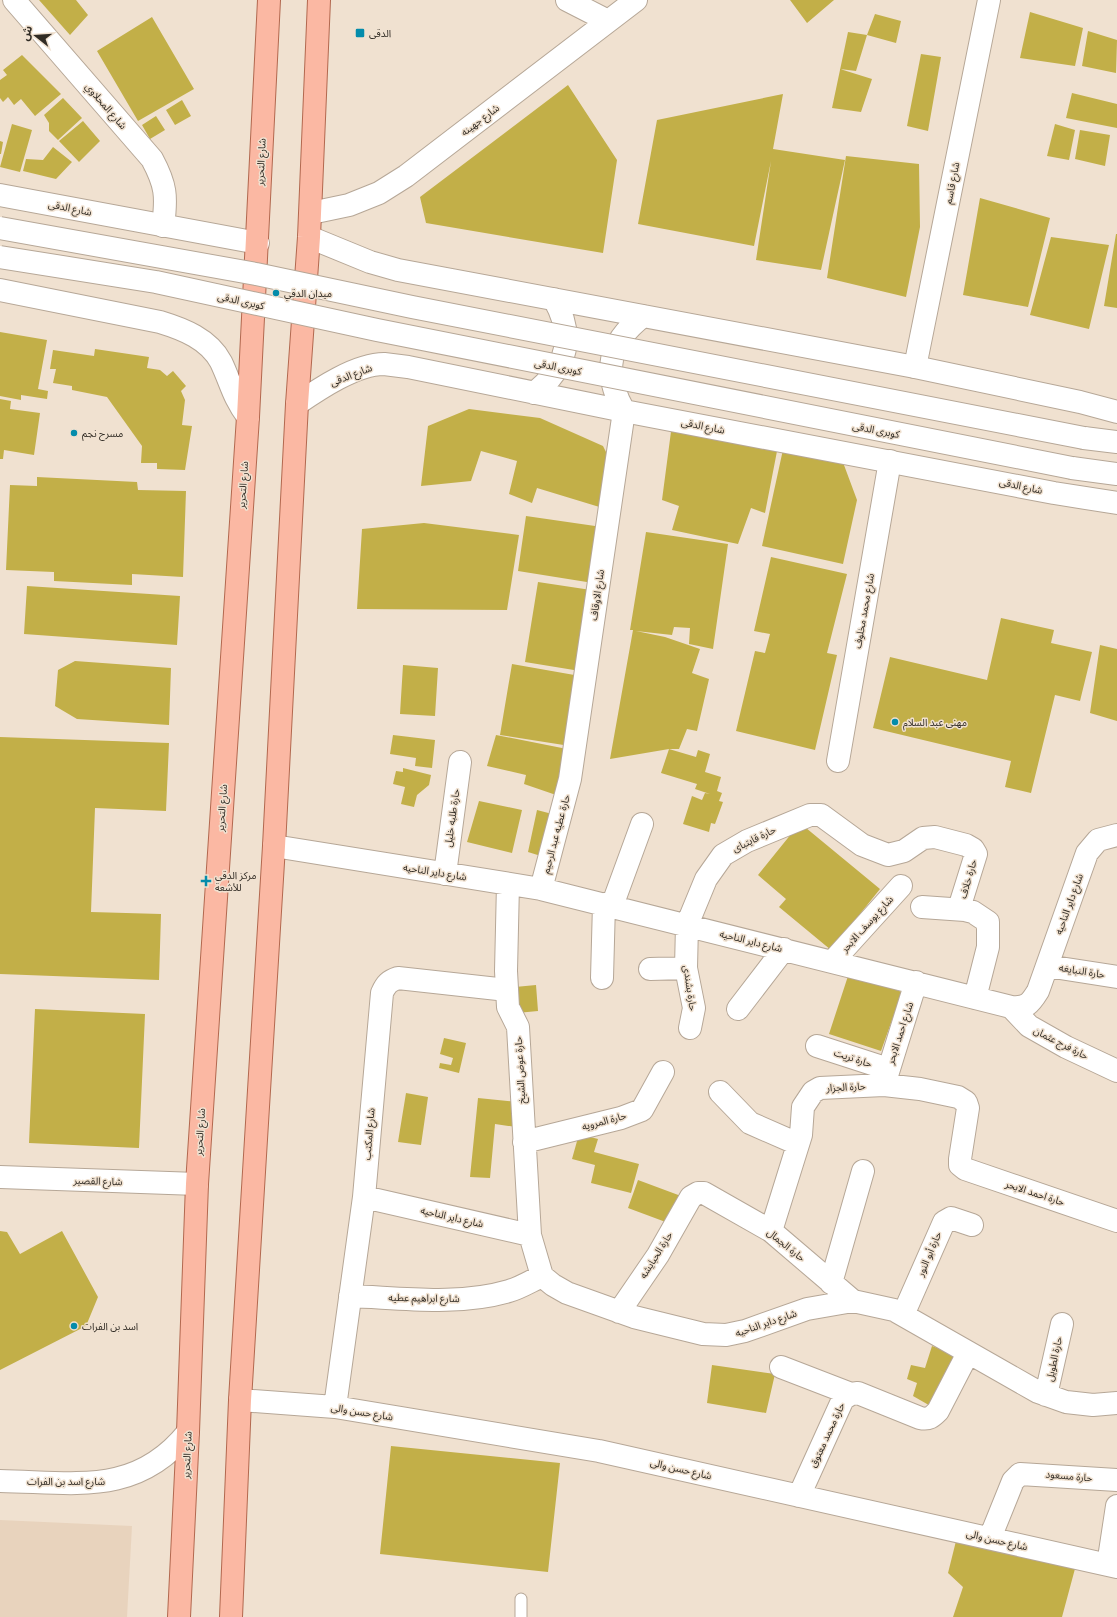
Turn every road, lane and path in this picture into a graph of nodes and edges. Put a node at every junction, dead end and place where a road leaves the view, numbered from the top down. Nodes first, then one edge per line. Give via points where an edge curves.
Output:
1 (14, 0) edge
2 (269, 0) edge
3 (319, 0) edge
4 (567, 0) edge
5 (636, 0) edge
6 (989, 0) edge
7 (608, 21) junction
8 (0, 195) edge
9 (311, 213) junction
10 (163, 226) junction
11 (0, 228) edge
12 (310, 237) junction
13 (258, 243) junction
14 (0, 256) edge
15 (0, 290) edge
16 (554, 299) junction
17 (643, 316) junction
18 (915, 367) junction
19 (534, 393) junction
20 (1117, 400) edge
21 (1080, 402) junction
22 (297, 404) junction
23 (624, 411) junction
24 (1117, 412) edge
25 (248, 417) junction
26 (1117, 442) edge
27 (890, 461) junction
28 (1117, 474) edge
29 (1117, 503) edge
30 (838, 761) dead end
31 (460, 762) dead end
32 (570, 779) joint
33 (642, 824) dead end
34 (835, 826) joint
35 (1117, 836) edge
36 (274, 846) junction
37 (445, 874) junction
38 (508, 884) junction
39 (901, 886) dead end
40 (541, 889) junction
41 (608, 906) junction
42 (922, 907) dead end
43 (965, 910) junction
44 (687, 925) junction
45 (784, 949) junction
46 (833, 961) junction
47 (1047, 966) junction
48 (686, 968) junction
49 (650, 970) dead end
50 (1117, 977) edge
51 (602, 978) dead end
52 (916, 982) junction
53 (507, 990) junction
54 (976, 998) junction
55 (1011, 1007) junction
56 (738, 1009) dead end
57 (690, 1028) dead end
58 (817, 1046) dead end
59 (1117, 1071) edge
60 (663, 1072) dead end
61 (886, 1077) junction
62 (720, 1092) dead end
63 (524, 1142) junction
64 (798, 1144) junction
65 (960, 1159) joint
66 (863, 1171) dead end
67 (0, 1177) edge
68 (197, 1184) junction
69 (364, 1197) junction
70 (691, 1197) joint
71 (1117, 1221) edge
72 (972, 1225) dead end
73 (771, 1231) junction
74 (530, 1235) junction
75 (542, 1276) junction
76 (831, 1283) junction
77 (350, 1296) junction
78 (852, 1301) junction
79 (619, 1312) junction
80 (903, 1315) junction
81 (1062, 1324) dead end
82 (968, 1352) junction
83 (781, 1367) dead end
84 (850, 1394) junction
85 (1046, 1395) junction
86 (240, 1400) junction
87 (1117, 1403) edge
88 (335, 1407) junction
89 (188, 1432) junction
90 (1117, 1480) edge
91 (0, 1481) edge
92 (799, 1496) junction
93 (1117, 1506) edge
94 (990, 1538) junction
95 (1113, 1566) edge
96 (521, 1598) dead end
97 (179, 1617) edge
98 (231, 1617) edge
99 (521, 1617) edge

1 - 10 street, شارع المحلاوي via 152,159 163,180 166,203
2 - 13 main road, شارع التحرير
3 - 9 main road
4 - 7 street
5 - 7 street, شارع جهينه
6 - 18 street, شارع قاسم
7 - 9 street, شارع جهينه via 406,176 379,193 349,205
8 - 10 street, شارع الدقى
9 - 12 main road
10 - 13 street, شارع الدقى
11 - 26 street, bridge via 256,274 420,309 1084,438
12 - 16 street via 370,262 398,270
12 - 22 main road
13 - 25 main road, شارع التحرير
14 - 28 street, كوبرى الدقى, bridge via 156,282 384,332 1072,468
15 - 25 street via 160,322 178,328 209,346 220,361 232,394
16 - 17 street
16 - 19 street via 562,314 566,332 565,350 548,382
17 - 18 street
17 - 23 street via 629,327 618,342 612,359 611,378 615,395
18 - 21 street
19 - 22 street, شارع الدقى via 382,364 333,380
19 - 23 street, شارع الدقى
20 - 21 street
21 - 24 street
22 - 36 main road
23 - 27 street, شارع الدقى
23 - 32 street, شارع الاوقاف
25 - 68 main road, شارع التحرير
27 - 29 street, شارع الدقى
27 - 30 street, شارع محمد مخلوف
31 - 37 street, حارة طلبه خليل
32 - 40 street, حارة عطيه عبد الرحيم
33 - 41 street
34 - 43 street, حارة خلاف via 862,845 888,855 904,851 923,838 934,836 973,849 976,854 961,902
34 - 44 street, حارة قايتباى via 821,815 810,815 747,841 723,855 706,879
35 - 47 street, شارع داير الناحيه via 1098,840 1088,853
36 - 37 street, شارع داير الناحيه
36 - 86 main road
37 - 38 street, شارع داير الناحيه
38 - 40 street, شارع داير الناحيه
38 - 53 street, حارة عوض الشيخ
39 - 46 street, شارع يوسف الابحر
40 - 41 street, شارع داير الناحيه
41 - 44 street, شارع داير الناحيه
41 - 51 street
42 - 43 street
43 - 54 street, حارة خلاف via 988,922 988,947
44 - 45 street, شارع داير الناحيه
44 - 48 street, حارة بشندى
45 - 46 street, شارع داير الناحيه
45 - 56 street
46 - 52 street, شارع داير الناحيه
47 - 50 street, حارة النبايغه
47 - 55 street, شارع داير الناحيه via 1038,992 1031,1002 1022,1008
48 - 49 street
48 - 57 street, حارة بشندى via 694,1008
52 - 54 street, شارع داير الناحيه
52 - 61 street, شارع احمد الابحر
53 - 63 street, حارة عوض الشيخ via 508,1007 518,1027
53 - 69 street, شارع المكتب via 398,978 390,980 385,986 382,993
54 - 55 street, شارع داير الناحيه
55 - 59 street, حارة فرج عثمان via 1029,1026
58 - 61 street, حارة تريت
60 - 63 street, حارة المرويه via 642,1110 621,1118
61 - 64 street, حارة الجزار via 820,1088 813,1092 803,1107
61 - 65 street, حارة الجزار via 958,1097 966,1102 968,1108
62 - 64 street via 750,1123
63 - 74 street, حارة عوض الشيخ
64 - 73 street, حارة الجزار
65 - 71 street, حارة احمد الابحر via 960,1164 970,1172
66 - 76 street
67 - 68 street, شارع القصير
68 - 89 main road, شارع التحرير
69 - 74 street, شارع داير الناحيه
69 - 77 street, شارع المكتب
70 - 73 street, حارة الجمال via 704,1193
70 - 79 street, حارة الحبايشه via 658,1255
72 - 80 street, حارة أبو النور via 951,1218 944,1222
73 - 76 street, حارة الجمال
74 - 75 street
75 - 77 street, شارع ابراهيم عطيه via 510,1291 457,1300
75 - 79 street, شارع داير الناحيه via 567,1293
76 - 78 street, حارة الجمال
77 - 88 street, شارع المكتب
78 - 79 street, شارع داير الناحيه via 807,1309 744,1332 726,1335 703,1334
78 - 80 street, شارع داير الناحيه via 894,1310
80 - 82 street, شارع داير الناحيه
81 - 85 street, حارة الطويل
82 - 84 street, حارة محمد معتوق via 933,1417 920,1418 865,1395
82 - 85 street, شارع داير الناحيه
83 - 84 street
84 - 92 street, حارة محمد معتوق via 843,1399
85 - 87 street, شارع داير الناحيه via 1066,1402 1093,1405
86 - 88 street, شارع حسن والى
86 - 98 main road
88 - 92 street, شارع حسن والى via 599,1451
89 - 91 street, شارع اسد بن الفرات via 176,1448 161,1460 144,1471 126,1478 106,1482
89 - 97 main road, شارع التحرير
90 - 94 street, حارة مسعود via 1020,1474 1013,1481
92 - 94 street, شارع حسن والى
93 - 95 street
94 - 95 street, شارع حسن والى
96 - 99 lane

